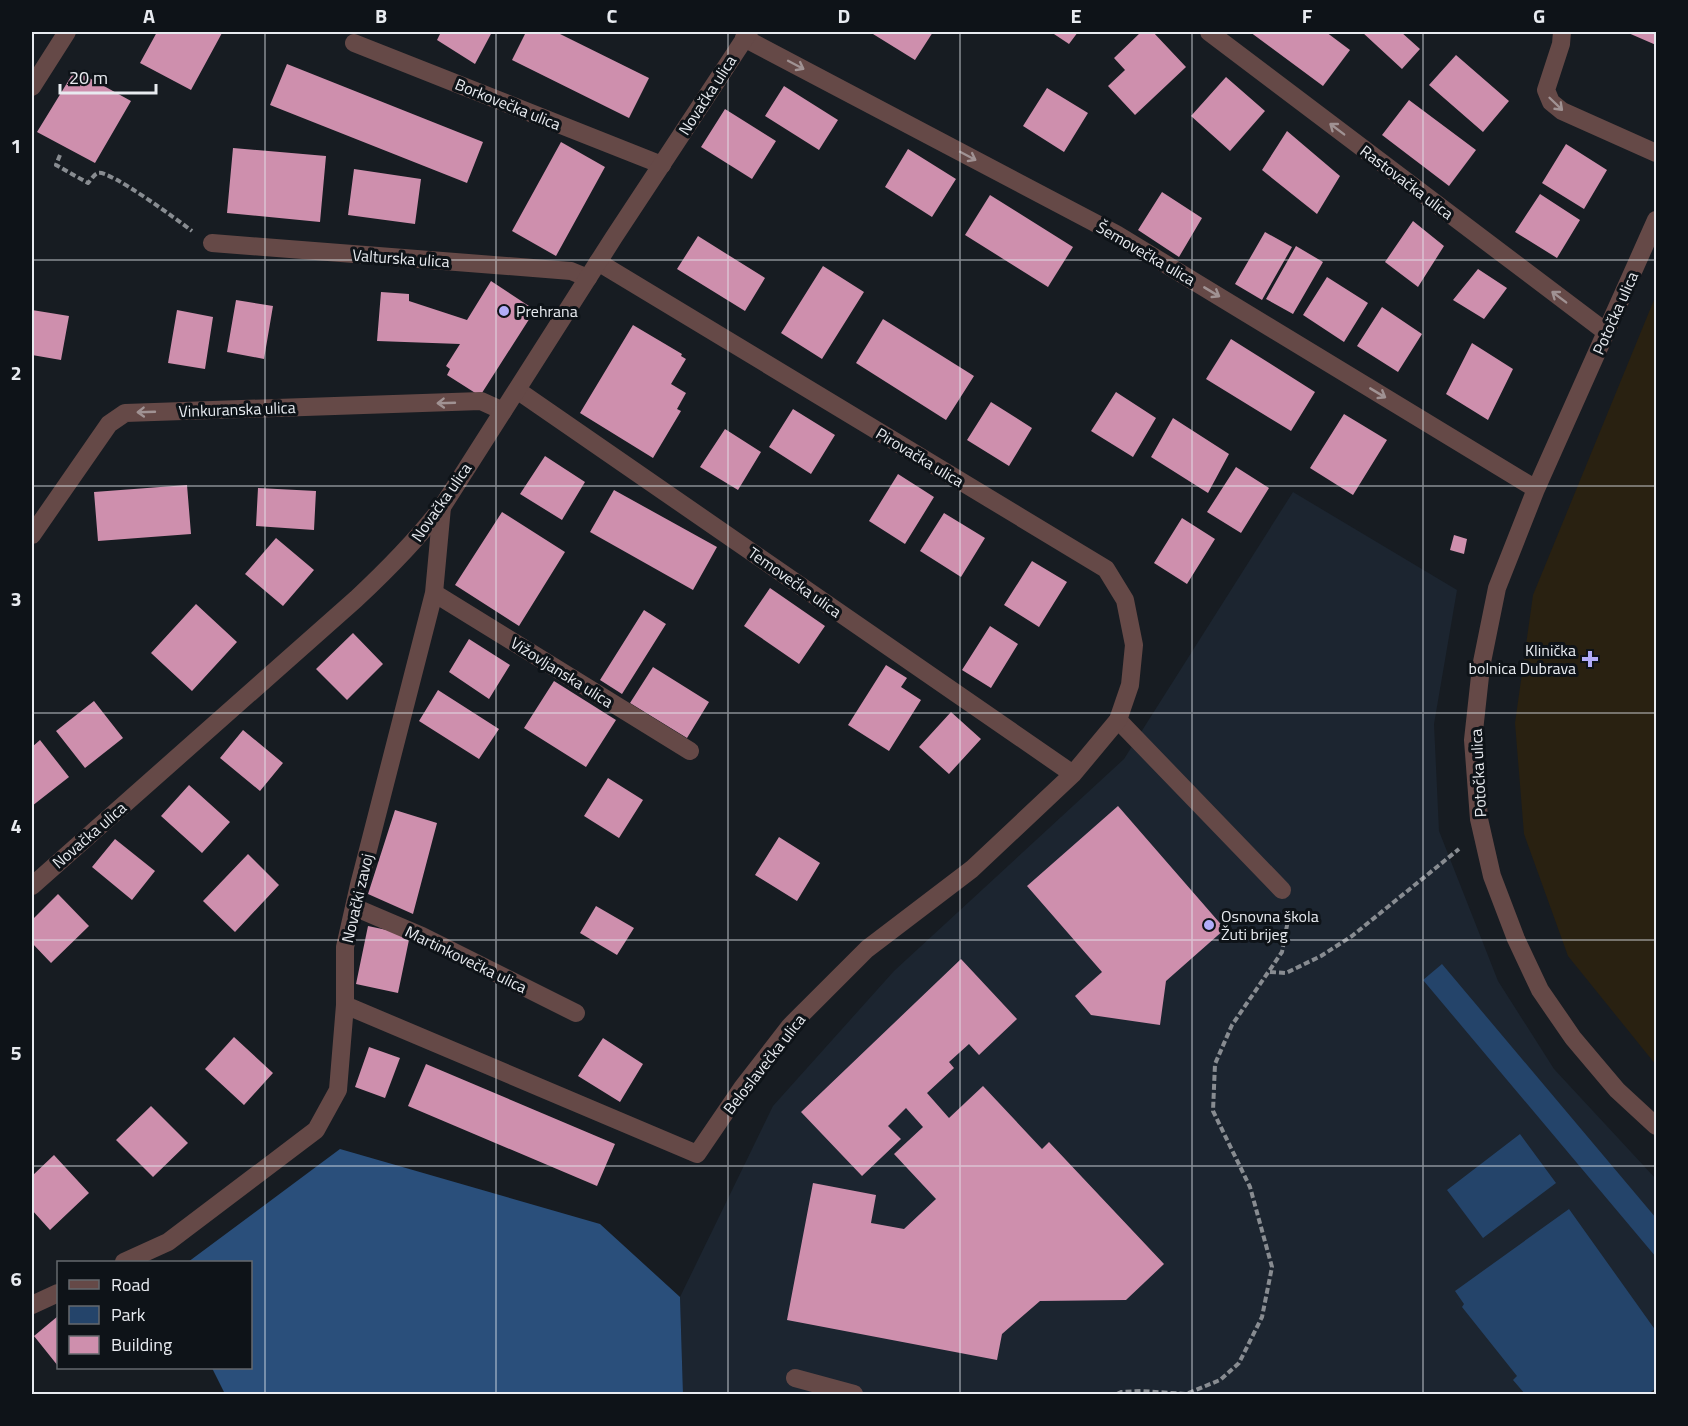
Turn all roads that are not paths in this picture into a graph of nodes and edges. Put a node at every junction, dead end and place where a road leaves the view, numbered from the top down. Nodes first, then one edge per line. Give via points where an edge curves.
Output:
1 (67, 32) edge
2 (1209, 32) edge
3 (1562, 32) edge
4 (746, 35) edge
5 (354, 43) dead end
6 (32, 87) edge
7 (1656, 153) edge
8 (662, 165) junction
9 (1656, 220) edge
10 (212, 243) road end
11 (598, 262) junction
12 (588, 278) junction
13 (1606, 332) junction
14 (517, 390) junction
15 (503, 411) junction
16 (1536, 489) junction
17 (442, 507) junction
18 (32, 535) edge
19 (434, 593) junction
20 (1118, 720) junction
21 (690, 752) dead end
22 (1073, 774) junction
23 (32, 886) edge
24 (1282, 890) road end
25 (354, 907) junction
26 (345, 1005) junction
27 (576, 1013) dead end
28 (1656, 1126) edge
29 (128, 1261) edge
30 (57, 1293) edge
31 (32, 1305) edge
32 (795, 1378) dead end
33 (854, 1395) edge

1 - 6 street
13 -> 2 street, Rastovačka ulica
3 -> 7 street via 1546,90 1551,102 1562,111
4 - 8 street, Novačka ulica
4 -> 16 street, Šemovečka ulica via 1116,234
5 - 8 street, Borkovečka ulica
8 - 11 street, Novačka ulica
9 - 13 street, Potočka ulica
10 - 12 street, Valturska ulica via 571,271
11 - 12 street, Novačka ulica
11 - 20 street, Pirovačka ulica via 1106,569 1125,600 1134,645 1130,685
12 - 14 street, Novačka ulica
13 - 16 street, Potočka ulica
14 - 15 street, Novačka ulica
14 - 22 street, Temovečka ulica
15 - 17 street, Novačka ulica
15 -> 18 street, Vinkuranska ulica via 481,401 125,413 109,424
16 - 28 street, Potočka ulica via 1497,588 1480,667 1473,740 1479,819 1492,876 1540,990 1573,1038 1617,1090
17 - 19 street, Novački zavoj
17 - 23 street, Novačka ulica via 417,539 370,586
19 - 21 street, Vižovljanska ulica
19 - 25 street, Novački zavoj
20 - 22 street, Beloslavečka ulica
20 - 24 street
22 - 26 street, Beloslavečka ulica via 972,869 867,949 790,1026 741,1088 697,1154
25 - 26 street, Novački zavoj via 345,947
25 - 27 street, Martinkovečka ulica via 422,936
26 - 29 street, Novački zavoj via 338,1090 316,1130 168,1242
30 - 31 street
32 - 33 street

